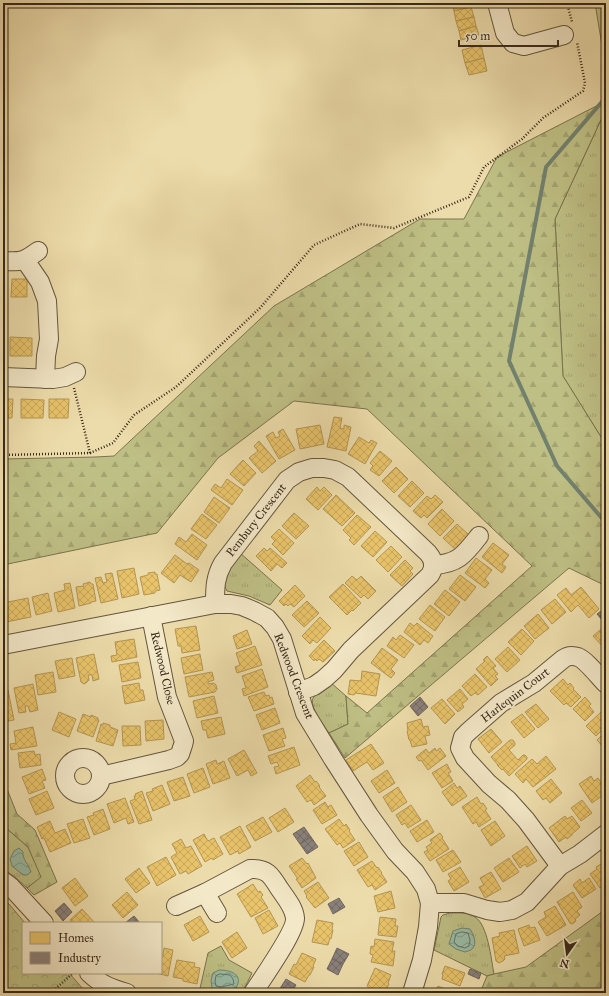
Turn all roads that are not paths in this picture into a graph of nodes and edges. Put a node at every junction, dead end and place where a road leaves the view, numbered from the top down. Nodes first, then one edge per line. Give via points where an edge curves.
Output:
1 (497, 3) edge
2 (571, 34) road end
3 (3, 261) edge
4 (73, 373) road end
5 (3, 377) edge
6 (46, 379) junction
7 (479, 536) dead end
8 (433, 564) junction
9 (215, 604) junction
10 (151, 616) junction
11 (3, 645) edge
12 (606, 684) edge
13 (298, 692) junction
14 (100, 776) dead end
15 (606, 834) edge
16 (560, 866) junction
17 (3, 882) edge
18 (205, 893) junction
19 (430, 903) junction
20 (176, 906) dead end
21 (217, 913) dead end
22 (43, 922) edge
23 (90, 974) edge
24 (127, 993) edge
25 (253, 993) edge
26 (412, 993) edge

1 - 2 street via 505,34 513,43 524,46
3 - 6 street via 15,262 31,255 46,301 49,339
4 - 6 street via 65,377
5 - 6 street
7 - 8 street via 458,559
8 - 9 street, Pembury Crescent via 431,556 348,477 335,470 312,468 299,472 287,480 223,563 216,578
8 - 13 street via 430,575 351,650 334,670 314,686
9 - 10 street, Redwood Crescent
9 - 13 street, Redwood Crescent via 242,606 267,618 282,639
10 - 11 street, Redwood Crescent
10 - 14 street, Redwood Close via 167,697 184,741 182,749 177,757 169,760
12 - 16 street, Harlequin Court via 578,657 568,656 501,703 468,732 461,742 460,748 465,758 526,820
13 - 19 street, Redwood Crescent via 305,714 333,759 395,851 415,872 426,889
15 - 16 street
16 - 19 street via 527,902 512,910 500,912 464,903
17 - 22 street via 11,887
18 - 20 street
18 - 21 street
18 - 25 street via 250,869 258,869 271,875 292,907 295,922 289,937
19 - 26 street, Redwood Crescent via 422,960
23 - 24 street via 109,988

